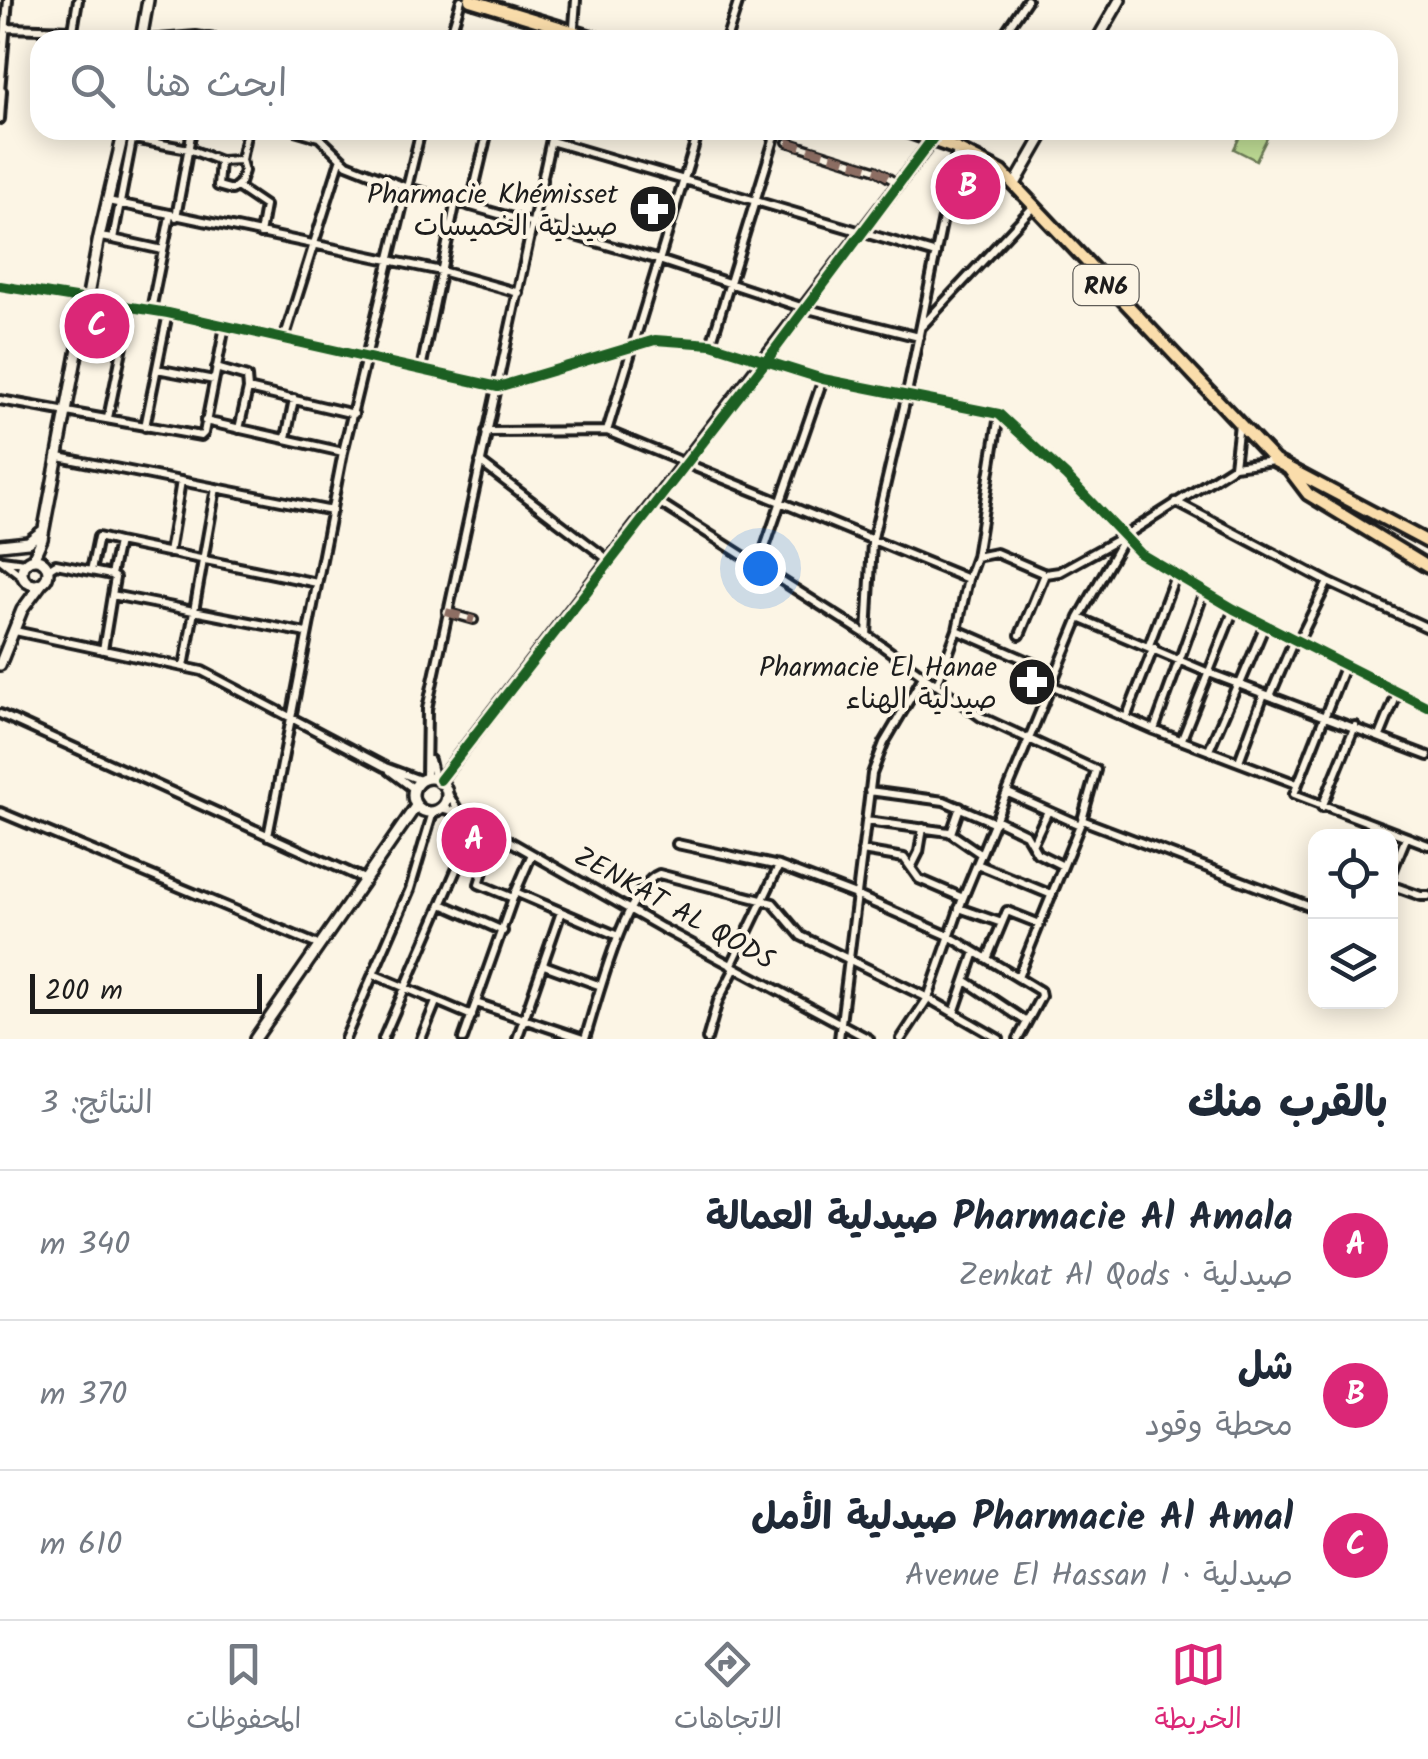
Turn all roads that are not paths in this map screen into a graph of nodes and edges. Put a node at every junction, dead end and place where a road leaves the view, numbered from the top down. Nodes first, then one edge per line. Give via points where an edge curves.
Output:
1 (8, 0) edge
2 (78, 0) edge
3 (148, 0) edge
4 (460, 0) edge
5 (470, 0) edge
6 (576, 0) edge
7 (740, 0) edge
8 (1027, 0) edge
9 (1120, 0) edge
10 (7, 28) junction
11 (148, 30) edge
12 (452, 30) edge
13 (556, 30) edge
14 (574, 30) edge
15 (730, 30) edge
16 (1007, 30) edge
17 (1103, 30) edge
18 (3, 51) edge
19 (1, 91) edge
20 (0, 119) edge
21 (128, 140) edge
22 (157, 140) edge
23 (190, 140) edge
24 (245, 140) edge
25 (324, 140) edge
26 (418, 140) edge
27 (486, 140) edge
28 (695, 140) edge
29 (775, 140) edge
30 (932, 140) edge
31 (945, 140) edge
32 (1040, 140) edge
33 (551, 142) joint
34 (787, 142) dead end
35 (189, 148) junction
36 (957, 148) junction
37 (241, 160) junction
38 (220, 161) junction
39 (340, 161) junction
40 (684, 178) junction
41 (900, 184) junction
42 (1015, 184) junction
43 (237, 187) junction
44 (405, 187) junction
45 (456, 201) junction
46 (755, 201) junction
47 (114, 203) junction
48 (470, 206) junction
49 (1034, 206) junction
50 (173, 217) junction
51 (534, 224) junction
52 (863, 232) junction
53 (260, 234) junction
54 (99, 237) junction
55 (113, 239) junction
56 (312, 245) junction
57 (163, 250) junction
58 (936, 254) junction
59 (388, 260) junction
60 (659, 260) junction
61 (441, 271) junction
62 (730, 283) junction
63 (0, 286) edge
64 (519, 293) junction
65 (89, 298) junction
66 (130, 306) junction
67 (804, 308) junction
68 (150, 310) junction
69 (168, 313) junction
70 (226, 326) junction
71 (921, 327) junction
72 (919, 337) junction
73 (284, 339) junction
74 (711, 344) junction
75 (634, 346) junction
76 (367, 359) junction
77 (766, 360) junction
78 (216, 368) junction
79 (157, 369) junction
80 (421, 369) junction
81 (823, 379) junction
82 (214, 380) junction
83 (498, 387) junction
84 (248, 389) junction
85 (906, 398) junction
86 (294, 399) junction
87 (0, 400) edge
88 (67, 411) junction
89 (354, 414) junction
90 (999, 414) junction
91 (108, 418) junction
92 (205, 421) junction
93 (1239, 424) junction
94 (145, 427) junction
95 (239, 430) junction
96 (608, 431) junction
97 (486, 432) junction
98 (286, 438) junction
99 (343, 452) junction
100 (59, 457) junction
101 (1275, 461) junction
102 (480, 462) junction
103 (685, 464) junction
104 (1234, 466) junction
105 (1288, 468) junction
106 (181, 482) junction
107 (216, 488) junction
108 (656, 501) junction
109 (1176, 502) junction
110 (781, 504) junction
111 (332, 512) junction
112 (43, 534) junction
113 (1126, 535) junction
114 (118, 542) junction
115 (872, 542) junction
116 (1428, 542) edge
117 (0, 545) edge
118 (169, 553) junction
119 (976, 557) junction
120 (1, 559) edge
121 (29, 560) junction
122 (202, 560) junction
123 (610, 562) junction
124 (758, 565) junction
125 (48, 567) junction
126 (1428, 567) edge
127 (91, 571) junction
128 (1045, 574) junction
129 (110, 575) junction
130 (1175, 576) junction
131 (23, 578) junction
132 (968, 580) junction
133 (1328, 582) junction
134 (42, 583) junction
135 (317, 583) junction
136 (1204, 592) junction
137 (112, 595) junction
138 (1234, 609) junction
139 (22, 610) junction
140 (192, 610) junction
141 (446, 612) junction
142 (1079, 618) junction
143 (474, 620) dead end
144 (1265, 624) junction
145 (1428, 628) edge
146 (957, 630) junction
147 (15, 631) junction
148 (306, 634) junction
149 (1020, 635) dead end
150 (868, 636) junction
151 (1296, 641) junction
152 (1152, 646) junction
153 (103, 650) junction
154 (1179, 660) junction
155 (0, 665) edge
156 (184, 666) junction
157 (1344, 667) junction
158 (1209, 672) junction
159 (1056, 673) junction
160 (924, 675) junction
161 (937, 684) junction
162 (1239, 684) junction
163 (1052, 685) junction
164 (1398, 692) junction
165 (1267, 695) junction
166 (1428, 707) edge
167 (0, 714) edge
168 (1324, 714) junction
169 (290, 716) junction
170 (1126, 718) junction
171 (1355, 726) junction
172 (1154, 730) junction
173 (1380, 736) junction
174 (1182, 740) junction
175 (1028, 741) junction
176 (1210, 750) junction
177 (1428, 756) edge
178 (1239, 761) junction
179 (432, 784) junction
180 (1297, 784) junction
181 (869, 791) junction
182 (1008, 793) junction
183 (1322, 807) junction
184 (419, 808) junction
185 (960, 808) junction
186 (437, 810) junction
187 (1048, 811) junction
188 (0, 812) edge
189 (460, 813) junction
190 (866, 821) junction
191 (996, 821) junction
192 (1081, 822) junction
193 (476, 824) junction
194 (923, 828) junction
195 (951, 833) junction
196 (268, 836) junction
197 (1406, 838) junction
198 (676, 844) dead end
199 (1032, 844) junction
200 (1428, 845) edge
201 (862, 851) junction
202 (464, 852) junction
203 (532, 854) junction
204 (981, 854) junction
205 (1398, 857) edge
206 (977, 864) junction
207 (779, 866) junction
208 (912, 866) junction
209 (1063, 866) junction
210 (364, 879) junction
211 (1398, 887) edge
212 (514, 895) junction
213 (1052, 895) junction
214 (858, 896) junction
215 (1428, 896) edge
216 (963, 898) junction
217 (763, 900) junction
218 (442, 904) junction
219 (1308, 906) edge
220 (630, 908) junction
221 (959, 908) junction
222 (561, 912) junction
223 (1002, 922) junction
224 (1040, 924) junction
225 (503, 931) junction
226 (618, 936) junction
227 (949, 936) junction
228 (318, 945) junction
229 (975, 952) junction
230 (987, 959) junction
231 (849, 960) junction
232 (544, 965) junction
233 (733, 967) junction
234 (373, 974) junction
235 (1018, 977) junction
236 (966, 981) junction
237 (601, 986) junction
238 (406, 989) junction
239 (928, 998) junction
240 (436, 1002) junction
241 (476, 1003) junction
242 (954, 1013) junction
243 (472, 1016) junction
244 (524, 1018) junction
245 (1027, 1022) junction
246 (840, 1024) junction
247 (982, 1035) edge
248 (255, 1039) edge
249 (345, 1039) edge
250 (384, 1039) edge
251 (421, 1039) edge
252 (463, 1039) edge
253 (517, 1039) edge
254 (584, 1039) edge
255 (707, 1039) edge
256 (839, 1039) edge
257 (869, 1039) edge
258 (901, 1039) edge
259 (999, 1039) edge
260 (1018, 1039) edge

1 - 10 street
2 - 10 street via 72,30
3 - 11 street
4 - 12 street
5 - 13 main road
6 - 14 street
7 - 15 street
8 - 16 street
9 - 17 street
10 - 18 street
18 - 19 street
19 - 20 street
21 - 47 street
22 - 35 street
23 - 35 street
24 - 37 street
25 - 39 street
26 - 44 street
27 - 48 street
28 - 40 street
29 - 46 street
30 - 41 street
31 - 36 main road, RN6
32 - 42 street
33 - 40 street
33 - 51 street
34 - 41 street
35 - 38 street
35 - 50 street
36 - 42 main road, RN6
36 - 58 street
37 - 38 street
37 - 43 street
38 - 43 street via 218,186
39 - 44 street
39 - 56 street
40 - 46 street
40 - 60 street
41 - 52 street
42 - 49 main road, RN6
43 - 53 street via 265,206
44 - 45 street
44 - 59 street
45 - 48 street
45 - 61 street
46 - 52 street
46 - 62 street
47 - 50 street
47 - 54 street
47 - 55 street
48 - 51 street
49 - 71 street
49 - 93 main road, RN6
50 - 53 street
50 - 57 street
51 - 60 street
51 - 64 street
52 - 58 street
52 - 67 street
53 - 56 street
54 - 55 street
54 - 65 street
55 - 57 street
56 - 59 street
56 - 73 street
57 - 68 street
58 - 71 street
59 - 61 street
59 - 76 street
60 - 62 street
60 - 75 street
61 - 64 street
61 - 80 street
62 - 67 street
62 - 74 street
63 - 65 street
64 - 83 street
65 - 66 street
65 - 88 street
66 - 68 street
66 - 91 street
67 - 72 street
67 - 77 street
68 - 69 street
69 - 70 street
69 - 79 street
70 - 73 street
70 - 78 street
71 - 72 street
72 - 85 street
73 - 76 street
74 - 75 street via 654,340
74 - 77 street
75 - 83 street
75 - 96 street
76 - 80 street
76 - 89 street
77 - 81 street
77 - 103 street
78 - 82 street
78 - 84 street via 247,377
79 - 82 street
79 - 94 street
80 - 83 street
81 - 85 street
81 - 110 street
82 - 92 street
83 - 97 street
84 - 86 street
84 - 95 street
85 - 90 street
85 - 115 street
86 - 89 street
86 - 98 street
87 - 88 street
88 - 91 street
88 - 100 street
89 - 99 street
90 - 113 street
90 - 119 street
91 - 94 street
92 - 94 street via 201,436
92 - 95 street
93 - 101 main road, RN6
93 - 104 street
95 - 98 street
96 - 97 street
96 - 103 street
97 - 102 street
98 - 99 street
99 - 111 street
100 - 106 street
100 - 112 street
101 - 104 street
101 - 105 main road, RN6
102 - 123 street
102 - 141 street
103 - 108 street
103 - 110 street
104 - 109 street
105 - 116 main road, RN6
105 - 126 main road, RN6 via 1308,494
106 - 107 street
106 - 118 street
107 - 111 street
107 - 122 street
108 - 123 street
108 - 124 street
109 - 113 street
109 - 133 street
110 - 115 street
110 - 124 street
111 - 135 street
112 - 117 street
112 - 121 street
112 - 125 street
113 - 128 street
113 - 130 street via 1136,551
113 - 142 street
114 - 118 street
114 - 127 street via 98,537
114 - 129 street
115 - 132 street
115 - 150 street
118 - 122 street
119 - 128 street via 1001,554
119 - 132 street
120 - 121 street
120 - 131 street
121 - 125 street
121 - 131 street
122 - 135 street
122 - 140 street
123 - 179 street
124 - 150 street
125 - 127 street
125 - 134 street
127 - 129 street
128 - 149 street
129 - 137 street
130 - 136 street
130 - 152 street
131 - 134 street
131 - 139 street
132 - 146 street
133 - 145 street
133 - 151 street
134 - 139 street
135 - 148 street
136 - 138 street
136 - 154 street
137 - 140 street
137 - 153 street
138 - 144 street
138 - 158 street
139 - 147 street
140 - 148 street
140 - 156 street
141 - 143 street
141 - 179 street via 427,709
142 - 152 street
142 - 159 street
144 - 151 street
144 - 162 street
146 - 159 street
146 - 161 street
147 - 153 street
147 - 155 street
148 - 169 street
150 - 160 street
151 - 157 street
151 - 165 street
152 - 154 street
152 - 170 street
153 - 156 street
154 - 158 street
154 - 172 street
156 - 169 street
157 - 164 street
157 - 168 street
158 - 162 street
158 - 174 street
159 - 163 street
160 - 161 street
160 - 181 street via 879,753
161 - 175 street
162 - 165 street
162 - 176 street
163 - 170 street
163 - 175 street
164 - 166 street
164 - 173 street
165 - 168 street
165 - 178 street
167 - 196 street
168 - 171 street
168 - 180 street
169 - 179 street
169 - 196 street
170 - 172 street
171 - 173 street
171 - 183 street
172 - 174 street
173 - 177 street
174 - 176 street
175 - 182 street
175 - 192 street via 1096,770
176 - 178 street
178 - 180 street
179 - 184 street
179 - 186 street
179 - 189 street
180 - 183 street via 1295,796
181 - 185 street
181 - 190 street
182 - 187 street
182 - 191 street
183 - 197 street
184 - 186 street
184 - 210 street
185 - 191 street
185 - 195 street
186 - 189 street
186 - 234 street
187 - 192 street
187 - 199 street
188 - 228 street
189 - 193 street, ZENKAT AL QODS
190 - 194 street
190 - 201 street
191 - 199 street via 1026,834
191 - 204 street
192 - 209 street
192 - 219 street
193 - 202 street
193 - 203 street, ZENKAT AL QODS
194 - 195 street
194 - 208 street
195 - 204 street
196 - 210 street
197 - 200 street
197 - 205 street
198 - 207 street
199 - 209 street
201 - 208 street via 904,858
201 - 214 street
202 - 212 street via 486,862 479,884
202 - 218 street
203 - 212 street
203 - 220 street, ZENKAT AL QODS
204 - 206 street
206 - 213 street
206 - 216 street
207 - 214 street
207 - 217 street
208 - 216 street via 919,879
209 - 213 street
210 - 228 street
211 - 215 street
212 - 222 street
212 - 225 street
213 - 224 street
214 - 227 street
214 - 231 street
216 - 221 street
217 - 220 street via 659,874
217 - 231 street via 780,910 794,932
217 - 233 street
218 - 225 street
218 - 238 street
220 - 226 street
220 - 233 street, ZENKAT AL QODS
221 - 223 street
221 - 227 street
222 - 226 street
222 - 232 street
223 - 224 street via 1009,910
223 - 230 street
224 - 235 street
225 - 241 street
226 - 237 street
227 - 229 street
227 - 239 street
228 - 248 street
229 - 230 street
229 - 236 street
230 - 235 street
231 - 239 street
231 - 246 street
232 - 237 street
232 - 244 street
233 - 246 street, ZENKAT AL QODS
233 - 255 street
234 - 238 street
234 - 249 street
235 - 245 street via 1042,993
236 - 242 street
236 - 245 street
237 - 254 street
238 - 240 street
238 - 250 street
239 - 242 street
239 - 258 street
240 - 243 street
240 - 251 street
241 - 243 street
241 - 244 street
242 - 247 street
243 - 252 street
244 - 253 street
244 - 254 street
245 - 260 street
246 - 256 street
246 - 257 street, ZENKAT AL QODS
247 - 259 street

